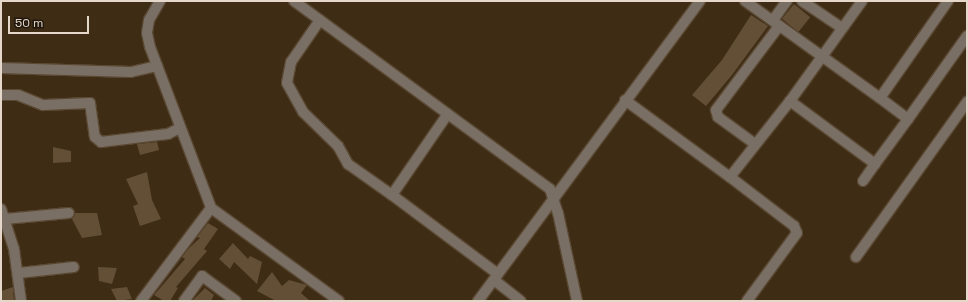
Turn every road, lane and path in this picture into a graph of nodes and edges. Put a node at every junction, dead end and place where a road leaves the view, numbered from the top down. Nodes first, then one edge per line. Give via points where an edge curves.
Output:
1 (160, 1) edge
2 (294, 1) edge
3 (700, 1) edge
4 (745, 1) edge
5 (787, 1) edge
6 (802, 1) edge
7 (862, 1) edge
8 (948, 1) edge
9 (320, 20) junction
10 (776, 23) junction
11 (842, 28) junction
12 (967, 36) edge
13 (823, 57) junction
14 (157, 66) junction
15 (1, 68) edge
16 (1, 96) edge
17 (880, 98) junction
18 (625, 100) junction
19 (790, 100) junction
20 (967, 102) edge
21 (447, 115) junction
22 (963, 116) edge
23 (908, 118) junction
24 (180, 128) junction
25 (755, 144) junction
26 (875, 164) junction
27 (730, 177) junction
28 (863, 181) dead end
29 (392, 195) junction
30 (554, 198) junction
31 (211, 208) junction
32 (1, 209) edge
33 (69, 213) dead end
34 (4, 223) edge
35 (856, 257) dead end
36 (74, 267) dead end
37 (19, 273) junction
38 (496, 277) junction
39 (336, 300) edge
40 (21, 301) edge
41 (141, 301) edge
42 (184, 301) edge
43 (236, 301) edge
44 (478, 301) edge
45 (521, 301) edge
46 (577, 301) edge
47 (747, 301) edge

1 - 14 street via 149,20 147,33
2 - 9 street
3 - 18 street
4 - 10 street
5 - 10 street
6 - 11 street
7 - 11 street
8 - 17 street
9 - 21 street
9 - 29 street via 291,62 287,83 303,112 338,146 348,164
10 - 13 street
10 - 25 street via 716,110 718,117
11 - 13 street
12 - 23 street
13 - 17 street
13 - 19 street
14 - 15 street via 131,72
14 - 24 street
16 - 24 street via 18,96 42,105 90,104 95,137 101,142 168,134
17 - 23 street
18 - 27 street
18 - 30 street
19 - 25 street
19 - 26 street
20 - 22 street
21 - 29 street
21 - 30 street via 550,189
22 - 35 street
23 - 26 street
24 - 31 street
25 - 27 street
26 - 28 street
27 - 47 street via 794,226 797,233
29 - 38 street
30 - 38 street
30 - 46 street
31 - 39 street
31 - 41 street
32 - 34 street
33 - 34 street
34 - 37 street
36 - 37 street
37 - 40 street
38 - 44 street
38 - 45 street
42 - 43 street via 202,276

